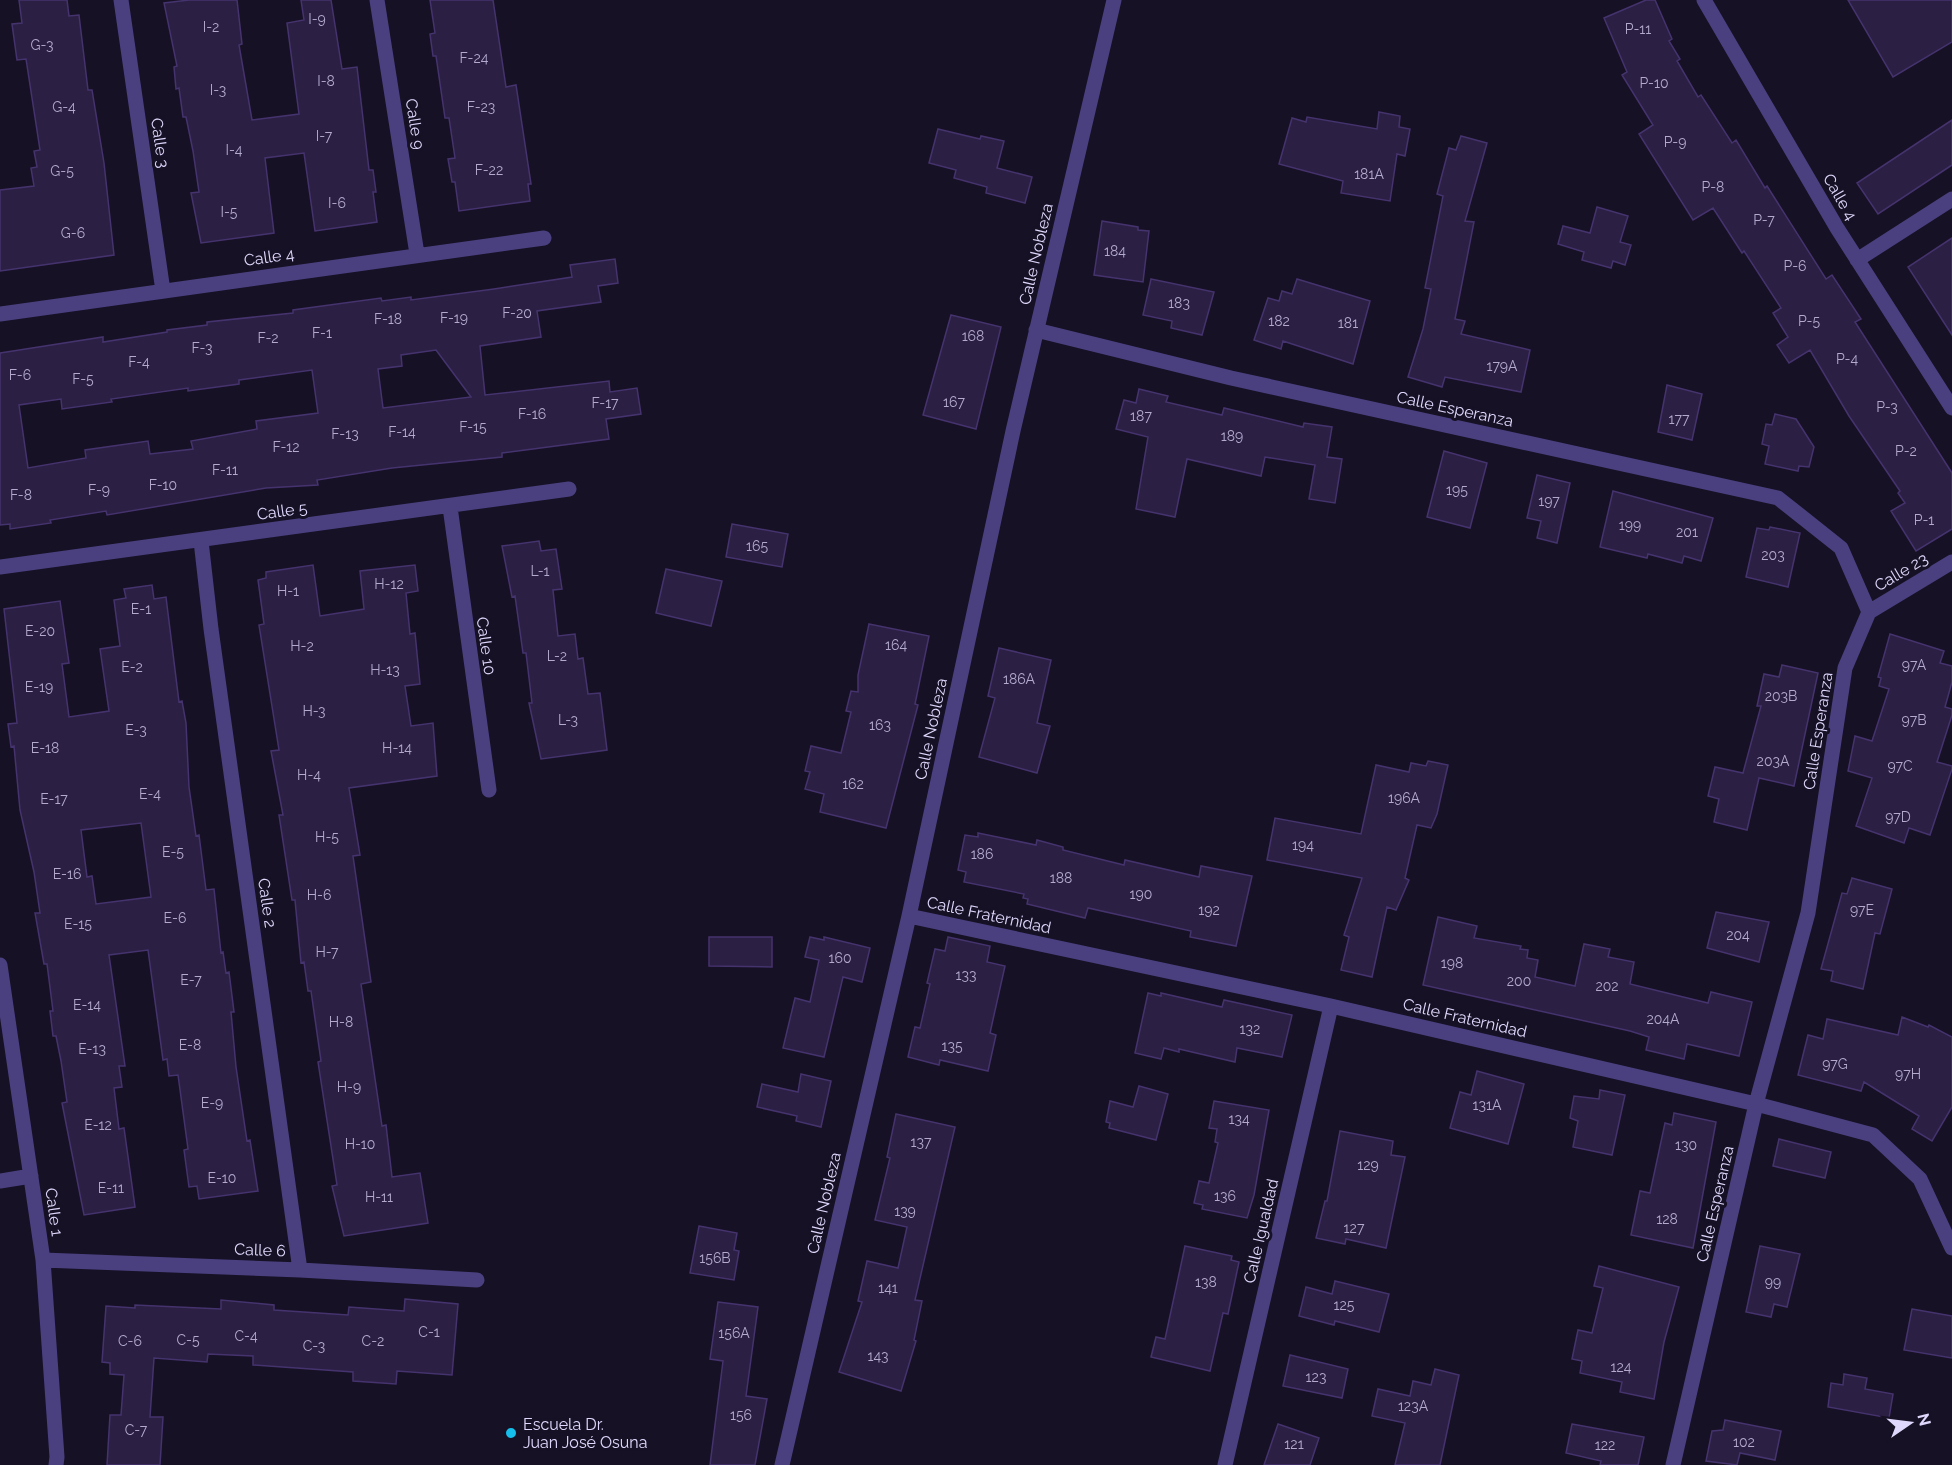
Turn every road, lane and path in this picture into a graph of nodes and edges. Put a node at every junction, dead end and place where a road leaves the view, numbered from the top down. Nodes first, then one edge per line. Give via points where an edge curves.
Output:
1 (121, 0) edge
2 (377, 0) edge
3 (1114, 0) edge
4 (1704, 0) edge
5 (1952, 200) edge
6 (544, 238) dead end
7 (417, 254) junction
8 (1857, 260) junction
9 (163, 291) junction
10 (0, 314) edge
11 (1036, 330) junction
12 (1952, 408) edge
13 (569, 489) dead end
14 (450, 507) junction
15 (201, 541) junction
16 (1952, 562) edge
17 (0, 567) edge
18 (1869, 612) junction
19 (489, 789) dead end
20 (909, 916) junction
21 (0, 965) edge
22 (1332, 1006) junction
23 (1756, 1104) junction
24 (31, 1176) junction
25 (0, 1181) edge
26 (1952, 1248) edge
27 (43, 1260) junction
28 (300, 1270) junction
29 (477, 1280) dead end
30 (56, 1465) edge
31 (782, 1465) edge
32 (1225, 1465) edge
33 (1673, 1465) edge

1 - 9 street, Calle 3
2 - 7 street, Calle 9
3 - 11 street, Calle Nobleza
4 - 8 street, Calle 4
5 - 8 street
6 - 7 street, Calle 4
7 - 9 street, Calle 4
8 - 12 street, Calle 4
9 - 10 street, Calle 4
11 - 18 street, Calle Esperanza via 1231,378 1778,498 1842,548
11 - 20 street, Calle Nobleza
13 - 14 street, Calle 5
14 - 15 street, Calle 5
14 - 19 street, Calle 10
15 - 17 street, Calle 5
15 - 28 street, Calle 2
16 - 18 street, Calle 23
18 - 23 street, Calle Esperanza via 1845,668 1808,913
20 - 22 street, Calle Fraternidad
20 - 31 street, Calle Nobleza
21 - 24 street, Calle 1
22 - 23 street, Calle Fraternidad
22 - 32 street, Calle Igualdad
23 - 26 street, Calle Fraternidad via 1873,1135 1920,1179
23 - 33 street, Calle Esperanza
24 - 25 street
24 - 27 street, Calle 1
27 - 28 street, Calle 6
27 - 30 street, Calle 1
28 - 29 street, Calle 6

